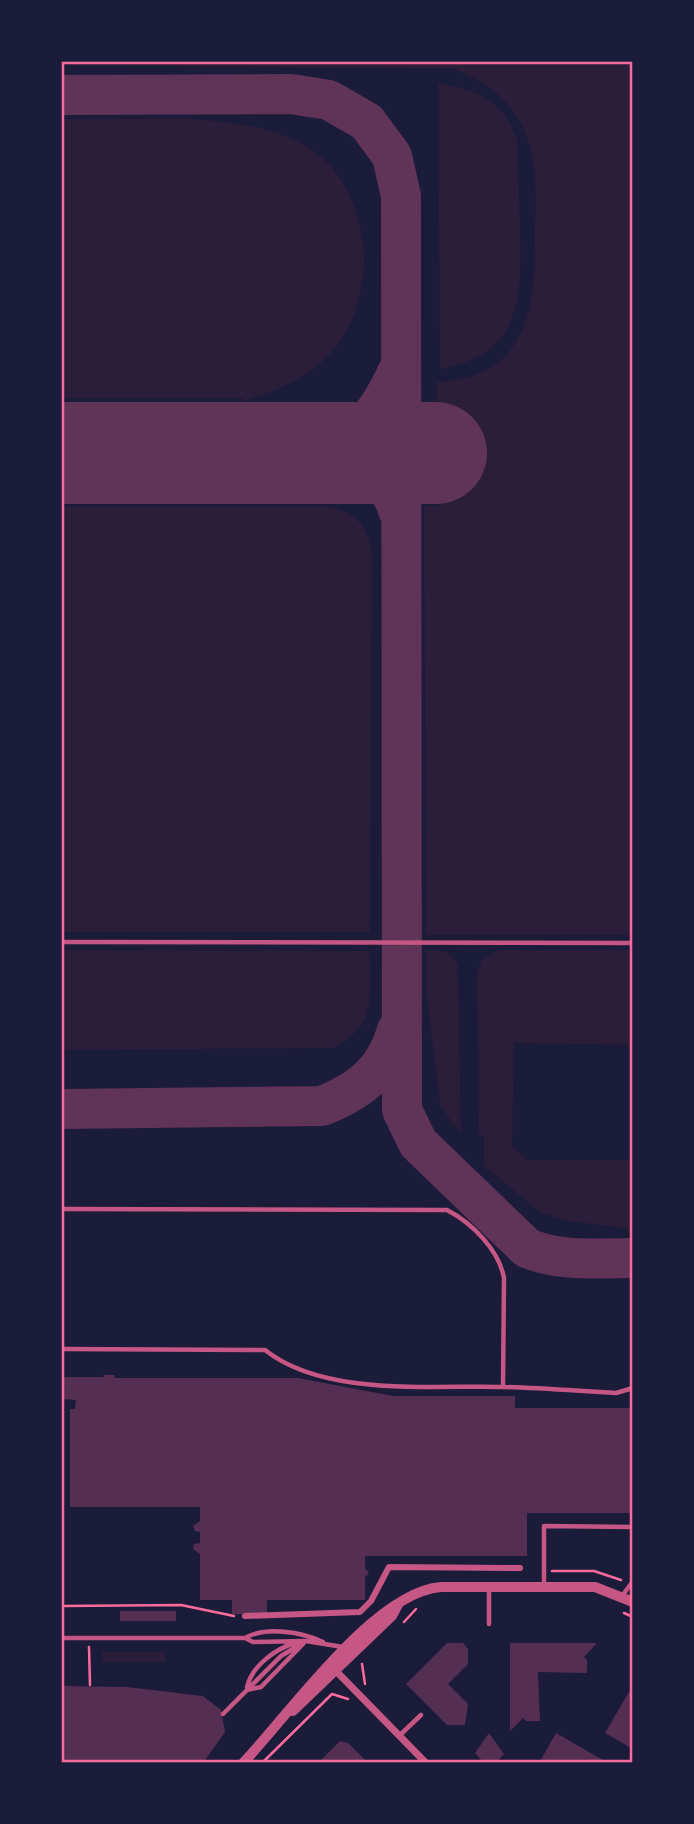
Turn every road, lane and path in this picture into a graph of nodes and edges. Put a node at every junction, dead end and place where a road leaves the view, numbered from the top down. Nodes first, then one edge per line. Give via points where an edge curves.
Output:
1 (61, 942) edge
2 (633, 943) edge
3 (61, 1209) edge
4 (61, 1349) edge
5 (503, 1387) junction
6 (633, 1388) edge
7 (633, 1527) edge
8 (520, 1568) dead end
9 (543, 1571) junction
10 (631, 1583) edge
11 (489, 1587) junction
12 (544, 1587) junction
13 (621, 1597) junction
14 (400, 1602) junction
15 (633, 1602) edge
16 (420, 1605) dead end
17 (61, 1606) edge
18 (615, 1609) dead end
19 (244, 1616) joint
20 (633, 1618) edge
21 (489, 1624) dead end
22 (400, 1625) dead end
23 (245, 1637) junction
24 (61, 1638) edge
25 (88, 1638) junction
26 (306, 1641) junction
27 (323, 1642) junction
28 (347, 1648) junction
29 (371, 1654) dead end
30 (337, 1672) junction
31 (90, 1685) dead end
32 (247, 1690) junction
33 (357, 1693) junction
34 (223, 1714) dead end
35 (421, 1715) dead end
36 (287, 1716) junction
37 (399, 1736) junction
38 (243, 1763) edge
39 (262, 1763) edge
40 (426, 1763) edge

1 - 2 lane
3 - 5 lane via 447,1210 501,1262
4 - 5 lane via 265,1350 284,1365 310,1373 396,1388
5 - 6 lane via 616,1393
7 - 9 lane via 544,1526
8 - 19 street via 388,1567 371,1601 360,1612
9 - 10 path via 594,1571
9 - 12 lane
10 - 13 lane
11 - 12 street
11 - 14 street via 430,1588
11 - 21 lane
12 - 13 street via 594,1587
13 - 15 street
14 - 28 street
14 - 30 street
16 - 22 path
17 - 19 path via 180,1605
18 - 20 path
23 - 25 lane
23 - 26 lane via 253,1642
23 - 27 lane via 297,1634
24 - 25 lane
25 - 31 path
26 - 27 lane
26 - 32 lane via 261,1687
26 - 32 lane via 275,1651 250,1677
27 - 28 lane
28 - 36 street via 301,1694
29 - 33 path via 361,1664 365,1684
30 - 33 street
30 - 36 street
32 - 34 lane
33 - 37 street
33 - 39 path via 350,1700 332,1693
35 - 37 lane
36 - 38 street
37 - 40 street

